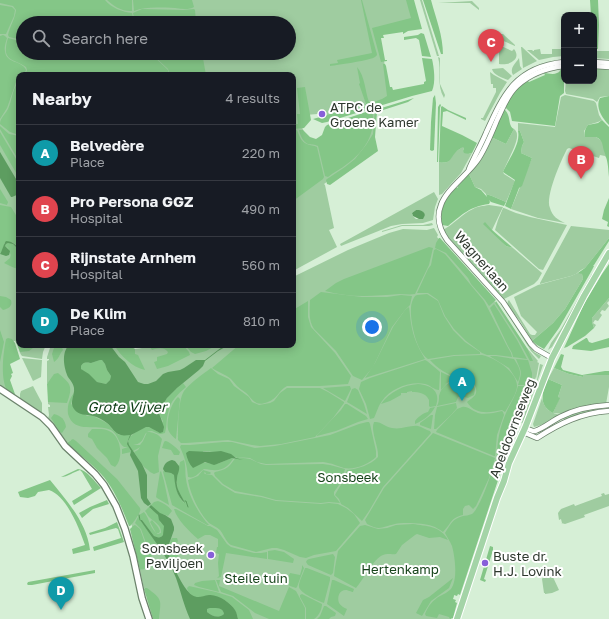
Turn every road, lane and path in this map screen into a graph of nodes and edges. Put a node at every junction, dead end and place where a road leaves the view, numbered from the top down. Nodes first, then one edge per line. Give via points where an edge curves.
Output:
1 (597, 62) edge
2 (561, 63) edge
3 (609, 63) edge
4 (597, 66) edge
5 (561, 67) edge
6 (609, 67) edge
7 (468, 171) junction
8 (609, 253) edge
9 (552, 358) junction
10 (0, 389) edge
11 (601, 406) junction
12 (609, 406) edge
13 (608, 412) edge
14 (524, 430) junction
15 (149, 619) edge
16 (457, 619) edge

1 - 3 street
2 - 7 street, Wagnerlaan via 535,70 522,77 505,94
4 - 6 street
5 - 7 street, Wagnerlaan via 533,75 514,89 480,157
7 - 9 street, Wagnerlaan via 441,204 439,216 442,231 447,240 503,302 531,344
8 - 9 main road, Apeldoornseweg
9 - 14 main road, Apeldoornseweg
10 - 15 main road via 42,417 65,446 96,474 104,485 126,529
11 - 12 street
11 - 13 street
11 - 14 street via 565,414 538,430
13 - 14 street via 572,418 537,438
14 - 16 main road, Apeldoornseweg via 509,463

